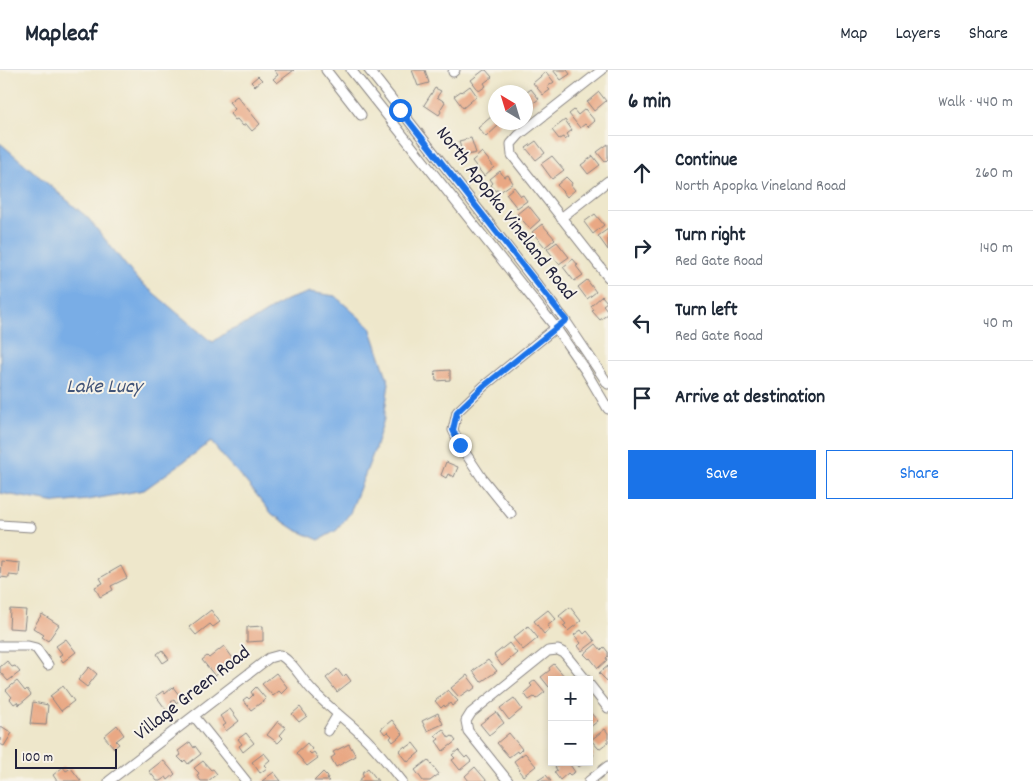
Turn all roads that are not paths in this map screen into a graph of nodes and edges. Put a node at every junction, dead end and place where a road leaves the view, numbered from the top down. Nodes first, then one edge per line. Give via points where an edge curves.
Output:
1 (326, 70) edge
2 (351, 70) edge
3 (369, 70) edge
4 (602, 70) edge
5 (361, 115) dead end
6 (608, 181) edge
7 (561, 218) junction
8 (608, 277) edge
9 (566, 320) junction
10 (556, 328) junction
11 (608, 384) edge
12 (608, 409) edge
13 (511, 514) dead end
14 (0, 525) edge
15 (32, 527) dead end
16 (0, 646) edge
17 (48, 665) dead end
18 (583, 676) edge
19 (593, 689) edge
20 (608, 708) edge
21 (338, 714) junction
22 (194, 716) junction
23 (328, 731) dead end
24 (608, 766) edge
25 (109, 781) edge
26 (246, 781) edge
27 (402, 781) edge
28 (508, 781) edge
29 (589, 781) edge

1 - 5 street
2 - 10 street, North Apopka Vineland Road
3 - 9 street, North Apopka Vineland Road
4 - 7 street via 519,134 511,144 512,154
6 - 7 street
7 - 8 street
9 - 10 street
9 - 11 street, North Apopka Vineland Road
10 - 12 street, North Apopka Vineland Road
10 - 13 street via 457,412 453,430 460,445
14 - 15 street
16 - 17 street via 36,648
18 - 28 street via 564,653 548,651 471,713 466,721 468,731
19 - 20 street
21 - 22 street, Village Green Road via 280,655 269,658
21 - 23 street
21 - 27 street, Village Green Road via 383,756
22 - 25 street, Village Green Road
22 - 26 street
24 - 29 street

